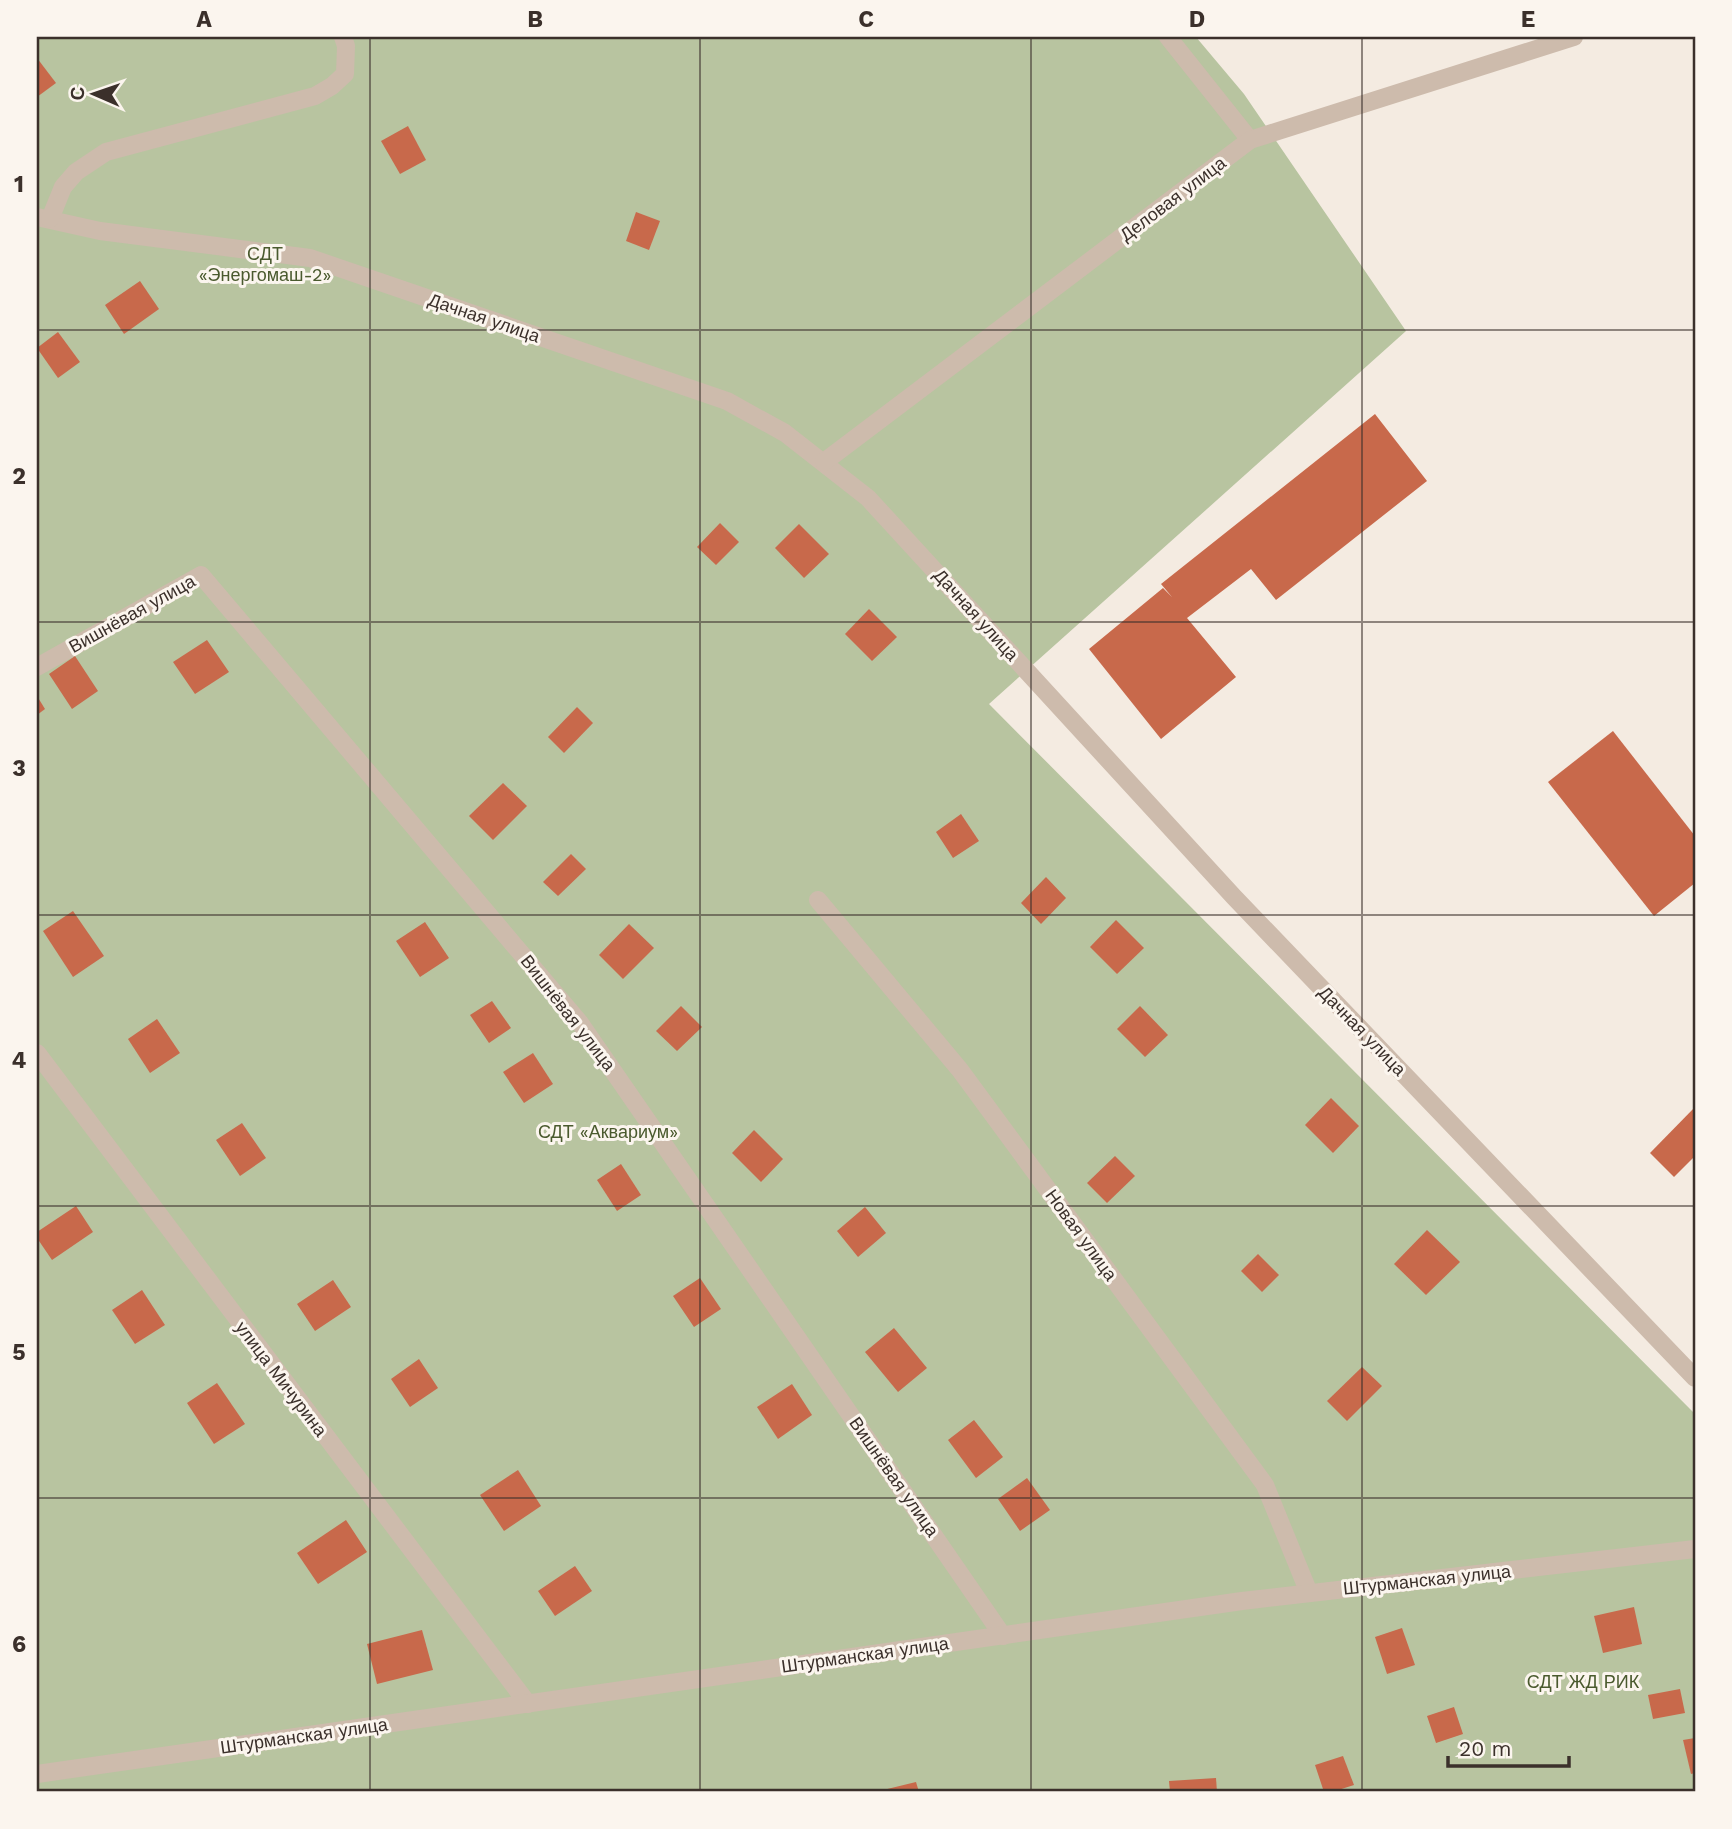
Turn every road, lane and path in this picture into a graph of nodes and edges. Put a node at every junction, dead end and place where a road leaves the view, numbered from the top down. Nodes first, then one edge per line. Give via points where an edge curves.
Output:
1 (343, 37) edge
2 (1168, 37) edge
3 (1574, 37) edge
4 (1250, 140) junction
5 (43, 218) edge
6 (824, 462) junction
7 (37, 667) edge
8 (818, 900) dead end
9 (37, 1053) edge
10 (1695, 1378) edge
11 (1695, 1549) edge
12 (1309, 1593) junction
13 (1003, 1636) junction
14 (527, 1704) junction
15 (37, 1774) edge

1 - 5 street via 345,74 332,86 315,96 106,152 76,172
2 - 4 street
3 - 4 street, Деловая улица
4 - 6 street, Деловая улица
5 - 6 street, Дачная улица via 100,232 310,258 727,401 785,433
6 - 10 street, Дачная улица via 868,498 1234,897
7 - 13 street, Вишнёвая улица via 201,575 580,1023
8 - 12 street, Новая улица via 960,1070 1265,1485
9 - 14 street, улица Мичурина
11 - 12 street, Штурманская улица
12 - 13 street, Штурманская улица
13 - 14 street, Штурманская улица
14 - 15 street, Штурманская улица

